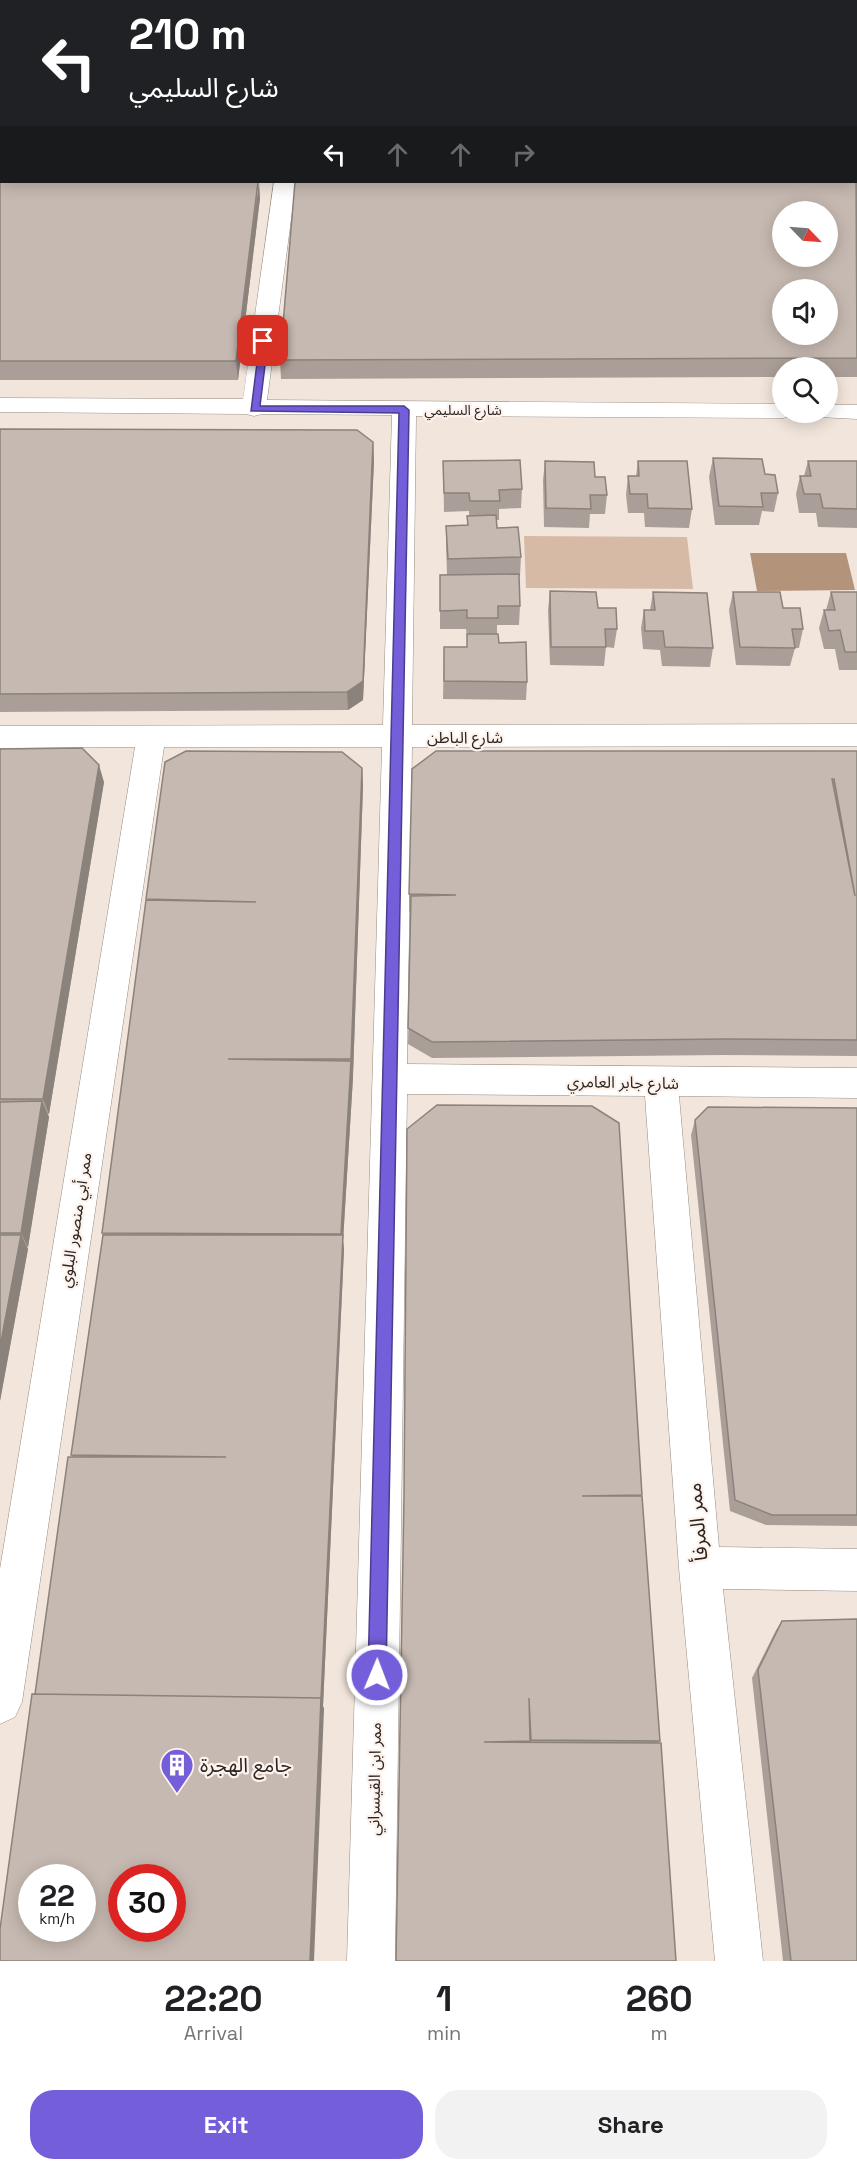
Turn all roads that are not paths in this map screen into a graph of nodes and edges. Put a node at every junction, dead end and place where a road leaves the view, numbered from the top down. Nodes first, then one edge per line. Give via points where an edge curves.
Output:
1 (285, 183) edge
2 (0, 405) edge
3 (254, 409) junction
4 (404, 410) junction
5 (772, 411) edge
6 (838, 412) edge
7 (857, 412) edge
8 (857, 735) edge
9 (0, 737) edge
10 (151, 737) junction
11 (397, 737) junction
12 (390, 1079) junction
13 (662, 1083) junction
14 (857, 1083) edge
15 (700, 1568) junction
16 (857, 1570) edge
17 (5, 1633) edge
18 (0, 1702) edge
19 (370, 1961) edge
20 (739, 1961) edge

1 - 3 street
2 - 3 street, شارع السليمي
3 - 4 street, شارع السليمي
4 - 5 street, شارع السليمي
4 - 11 street, ممر ابن القيسراني
6 - 7 street
8 - 11 street, شارع الباطن
9 - 10 street, شارع الباطن
10 - 11 street, شارع الباطن
10 - 17 street, ممر أبي منصور البلوي
11 - 12 street, ممر ابن القيسراني
12 - 13 street, شارع جابر العامري
12 - 19 street, ممر ابن القيسراني
13 - 14 street, شارع جابر العامري
13 - 15 street, ممر المرفأ
15 - 16 street
15 - 20 street, ممر المرفأ
17 - 18 street, ممر أبي منصور البلوي

